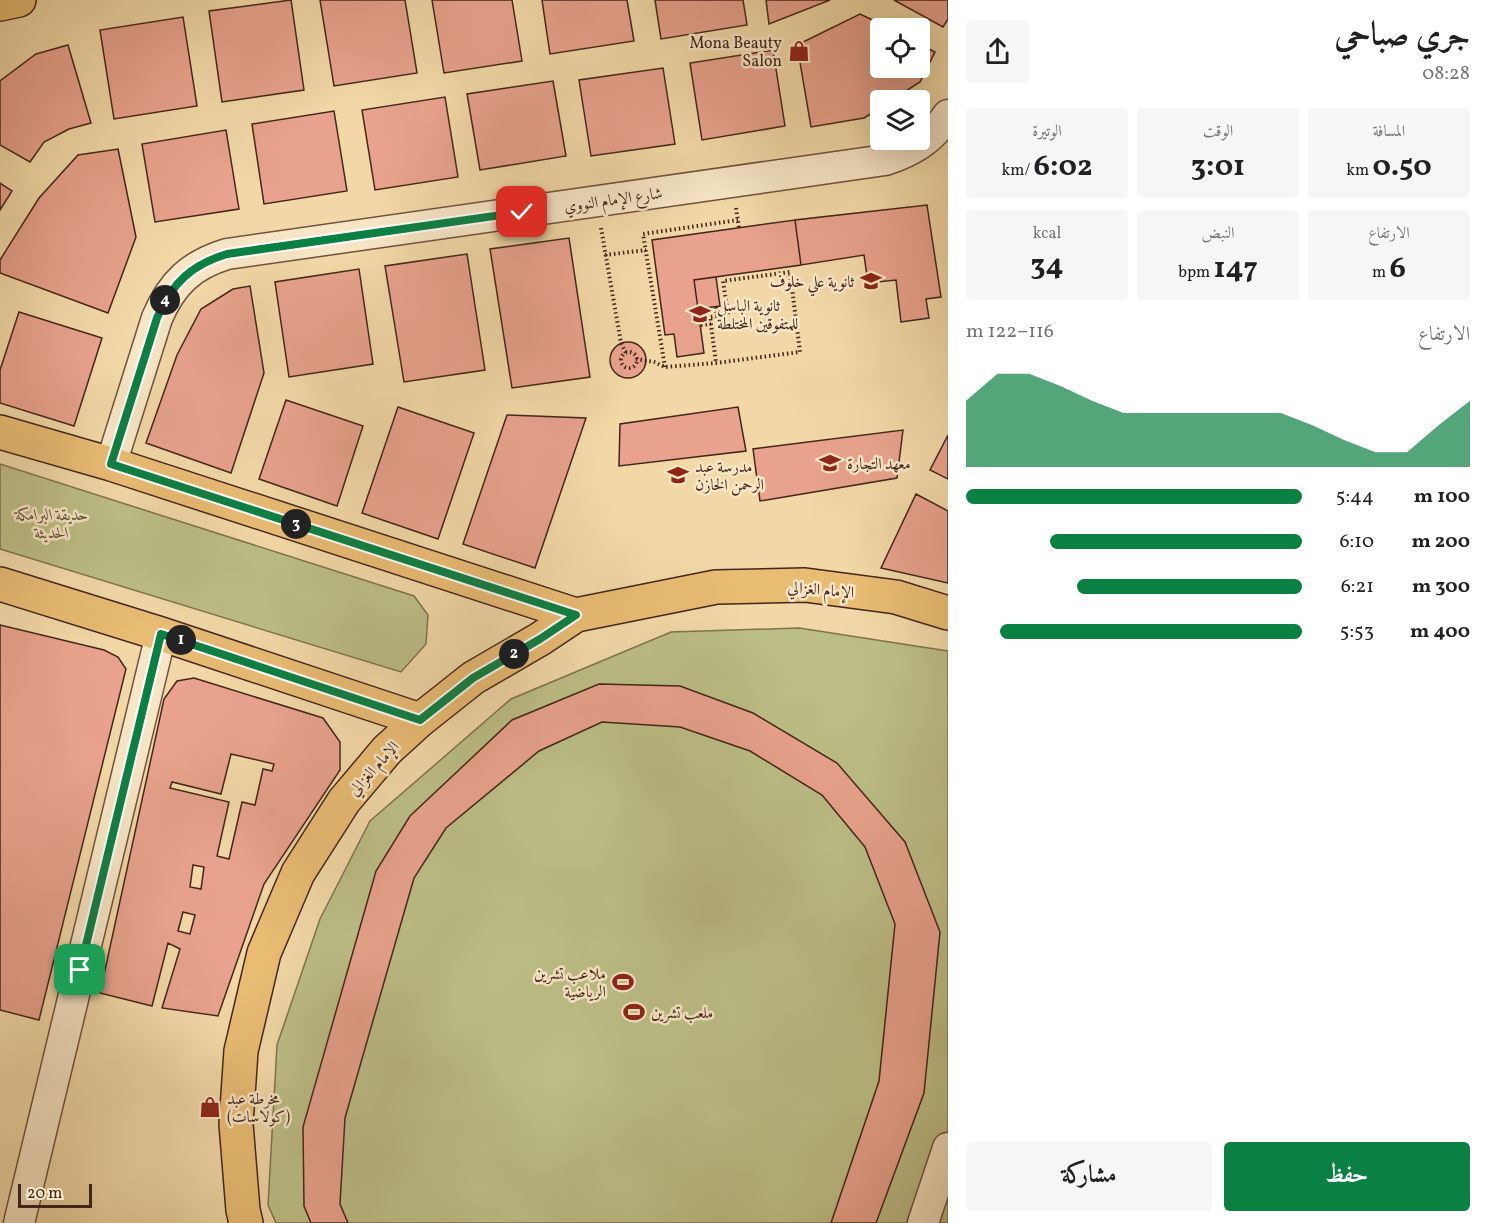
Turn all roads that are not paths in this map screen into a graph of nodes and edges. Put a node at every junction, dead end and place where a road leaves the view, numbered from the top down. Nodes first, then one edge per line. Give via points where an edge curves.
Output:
1 (19, 0) edge
2 (0, 4) edge
3 (948, 115) edge
4 (0, 432) edge
5 (111, 464) junction
6 (0, 584) edge
7 (948, 613) edge
8 (576, 615) junction
9 (161, 634) junction
10 (420, 720) junction
11 (948, 1148) edge
12 (241, 1219) edge
13 (19, 1223) edge
14 (923, 1223) edge

1 - 2 main road
3 - 5 street, شارع الإمام النووي via 920,145 885,160 212,259 183,277 163,303
4 - 5 main road
5 - 8 main road
6 - 9 main road
7 - 8 main road, الإمام الغزالي via 896,597 805,585 716,587
8 - 10 main road, الإمام الغزالي via 473,678
9 - 10 main road
9 - 13 street
10 - 12 main road, الإمام الغزالي via 387,750 344,801 298,873 264,953 241,1051 236,1124
11 - 14 street

